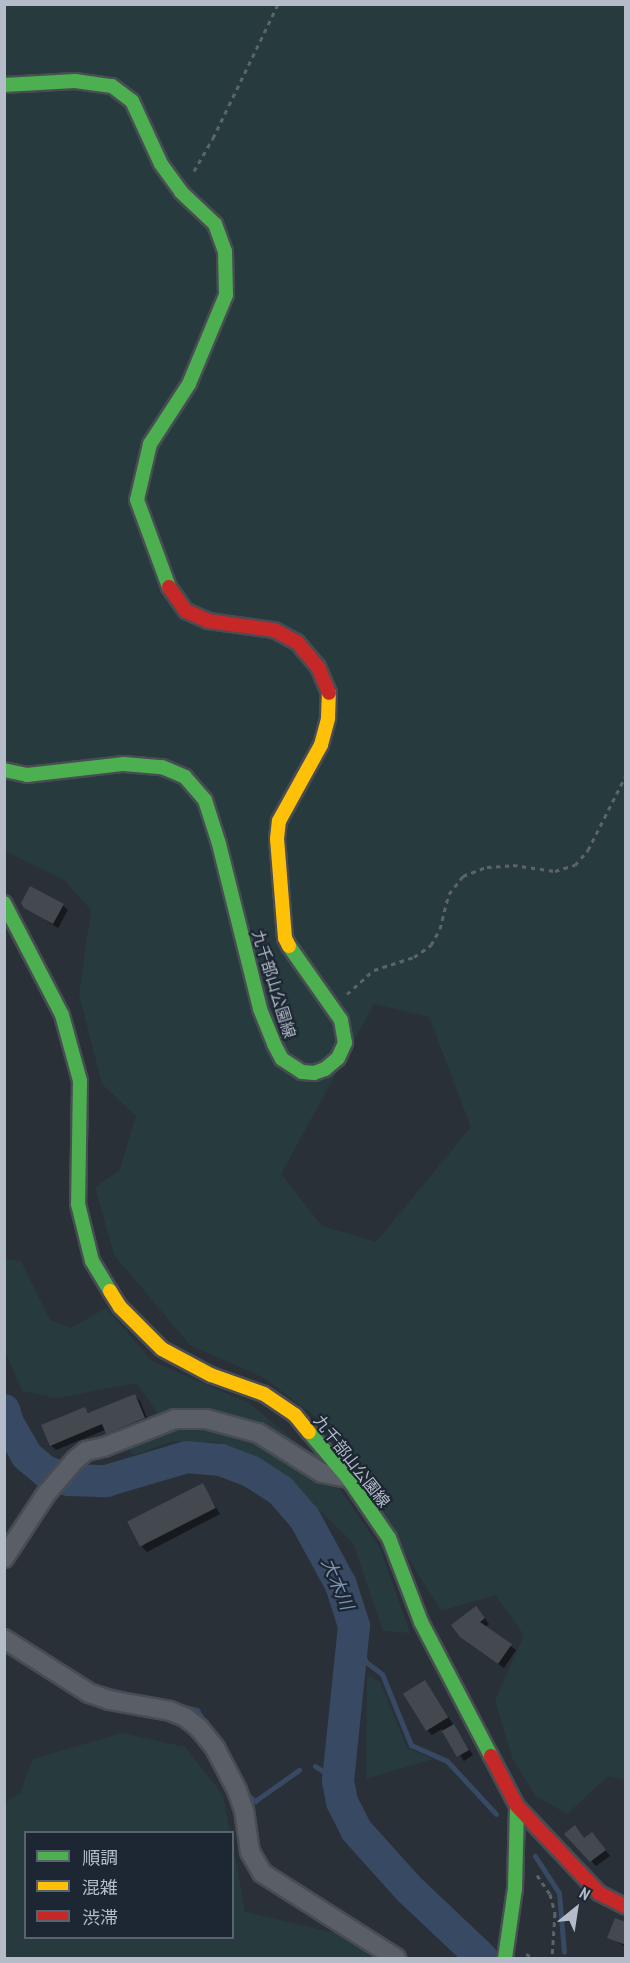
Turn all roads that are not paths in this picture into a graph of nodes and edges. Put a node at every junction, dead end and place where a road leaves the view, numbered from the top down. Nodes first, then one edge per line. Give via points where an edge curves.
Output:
1 (4, 85) edge
2 (4, 770) edge
3 (4, 903) edge
4 (348, 1478) junction
5 (4, 1558) edge
6 (4, 1639) edge
7 (517, 1806) junction
8 (626, 1907) edge
9 (396, 1959) edge
10 (505, 1959) edge

1 - 2 main road, 九千部山公園線 via 75,81 112,86 132,101 161,164 182,192 215,224 225,250 226,295 189,384 150,444 137,500 171,593 186,611 208,621 274,630 297,642 318,667 329,694 321,745 279,821 277,839 285,938 345,1031 345,1043 338,1058 326,1070 314,1073 302,1072 282,1059 260,1008 205,800 185,777 162,767 124,765 27,774
3 - 4 main road, 九千部山公園線 via 62,1015 80,1081 78,1204 92,1261 120,1307 162,1349 211,1376 272,1400 295,1415
4 - 5 street via 322,1473 258,1433 206,1419 175,1419 104,1448 86,1451 46,1494
4 - 7 main road, 九千部山公園線 via 389,1538 421,1622
6 - 9 street via 89,1693 170,1711 192,1723 214,1748 237,1790 250,1852 261,1873
7 - 8 main road, 九千部山公園線 via 599,1893
7 - 10 main road via 516,1889

